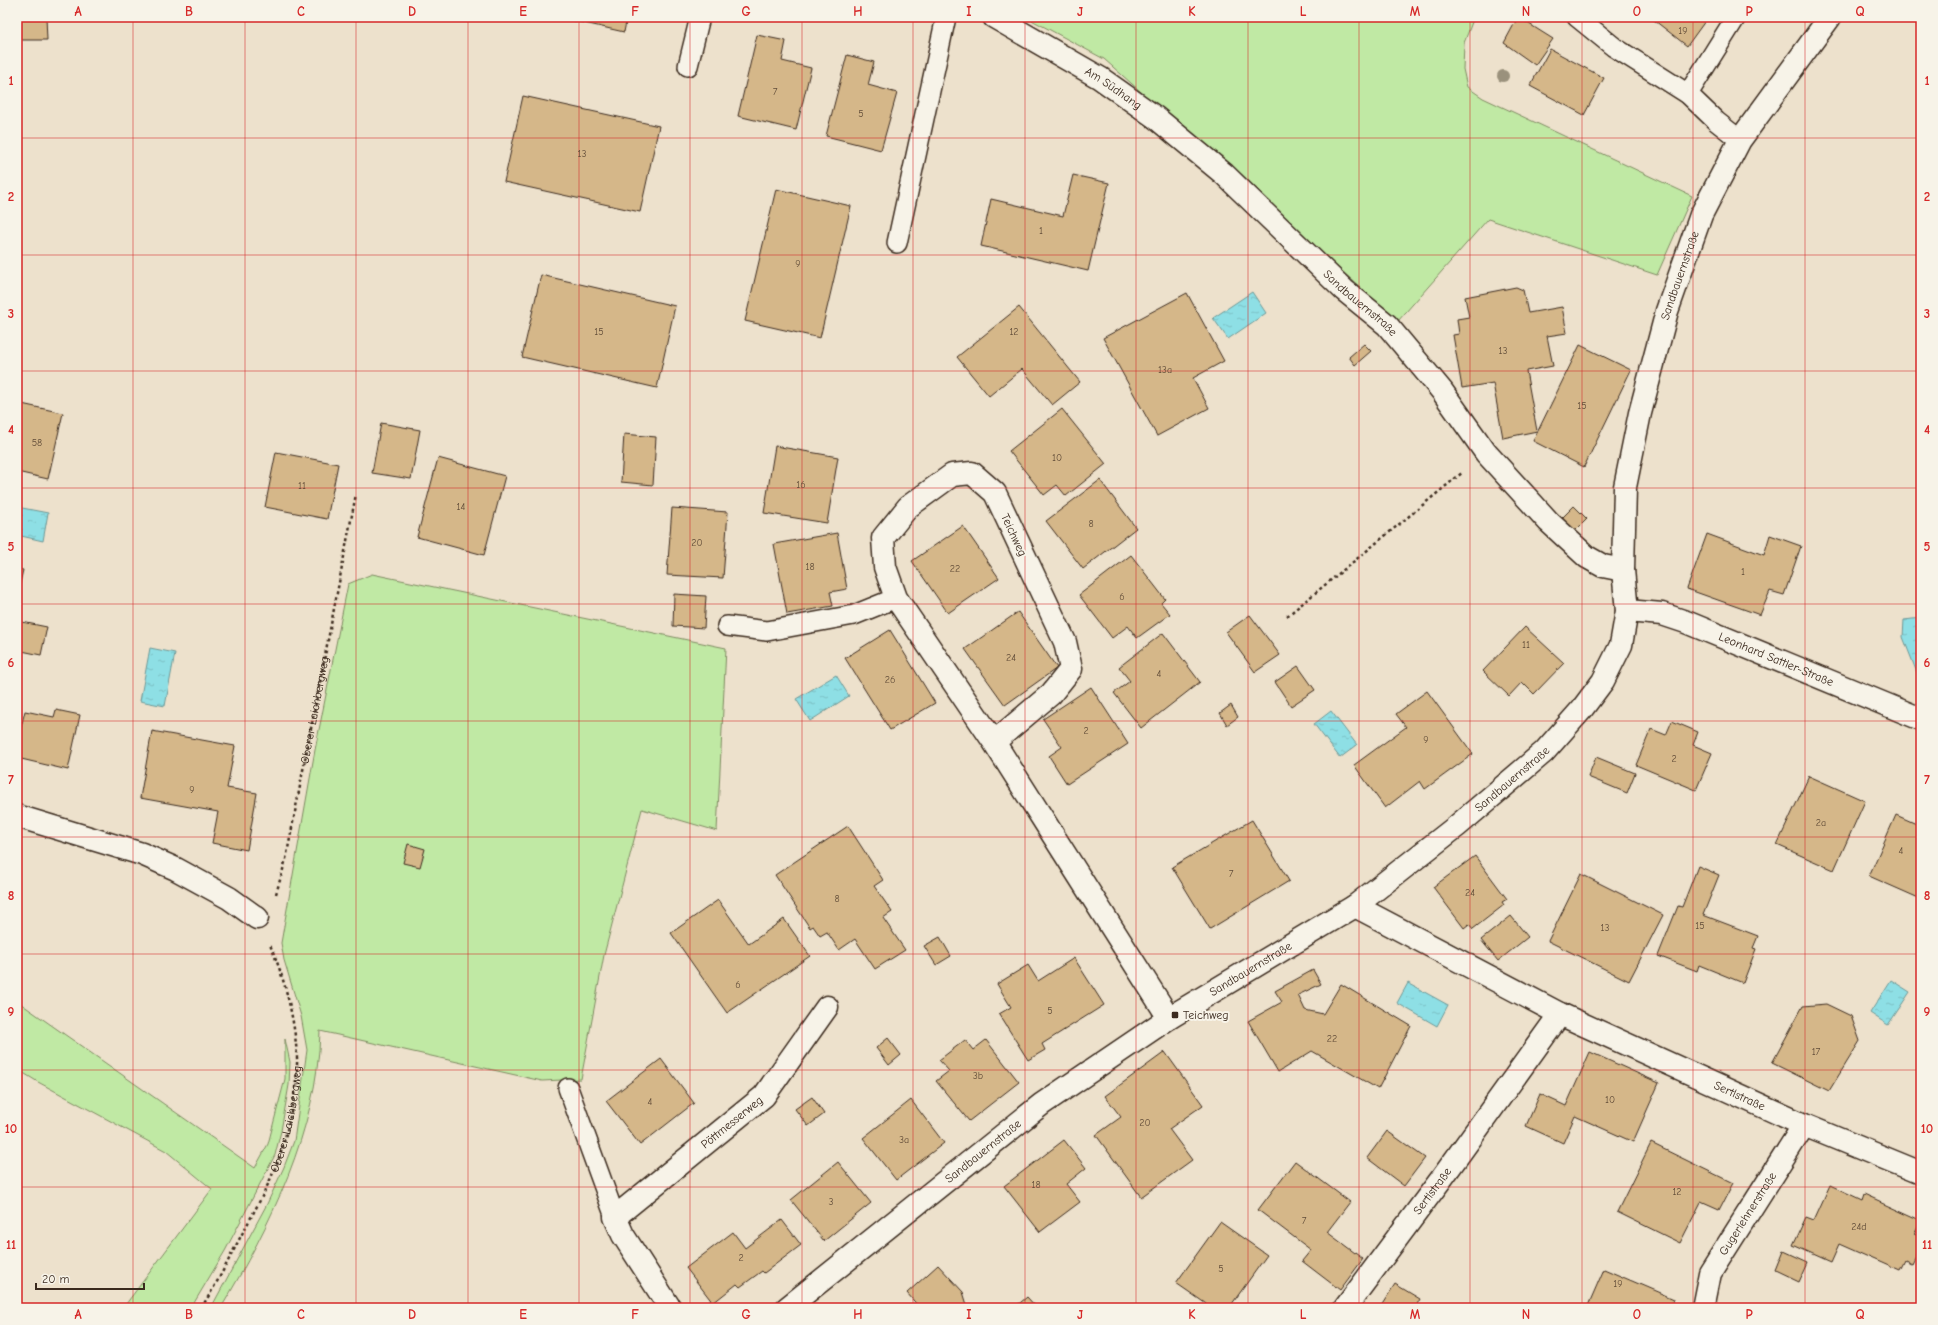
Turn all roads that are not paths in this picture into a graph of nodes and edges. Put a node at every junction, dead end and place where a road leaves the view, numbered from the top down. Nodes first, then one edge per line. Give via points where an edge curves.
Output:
1 (700, 17) edge
2 (946, 17) edge
3 (994, 17) edge
4 (1577, 17) edge
5 (1736, 17) edge
6 (1830, 17) edge
7 (688, 66) dead end
8 (1688, 94) junction
9 (1740, 140) junction
10 (1224, 174) joint
11 (897, 243) dead end
12 (1623, 570) junction
13 (896, 598) junction
14 (1628, 611) junction
15 (727, 626) dead end
16 (1921, 719) edge
17 (994, 742) junction
18 (17, 816) edge
19 (1355, 906) junction
20 (257, 918) road end
21 (827, 1007) dead end
22 (1560, 1014) junction
23 (1169, 1018) junction
24 (568, 1088) dead end
25 (1804, 1124) junction
26 (1921, 1173) edge
27 (615, 1217) junction
28 (670, 1308) edge
29 (787, 1308) edge
30 (1345, 1308) edge
31 (1703, 1308) edge

1 - 7 lane
2 - 11 lane
3 - 10 street, Am Südhang via 1100,78 1155,117
4 - 8 lane via 1614,47
5 - 8 lane
6 - 9 street, Sandbauernstraße
8 - 9 lane
9 - 12 street, Sandbauernstraße via 1700,215 1666,318 1640,413 1624,487
10 - 12 street, Sandbauernstraße via 1344,290 1387,325 1442,391 1486,453 1550,522 1587,557 1603,566
12 - 14 street, Sandbauernstraße
13 - 15 lane via 854,614 767,631
13 - 17 street, Teichweg
13 - 17 street, Teichweg via 885,568 883,538 908,507 952,475 972,473 995,494 1065,642 1071,668 1051,694
14 - 16 street, Leonhard Sattler-Straße via 1662,614 1686,622
14 - 19 street, Sandbauernstraße via 1621,645 1603,681 1582,710 1544,752 1457,826
17 - 23 street, Teichweg
18 - 20 street via 142,854 229,898
19 - 22 street, Sertlstraße
19 - 23 street, Sandbauernstraße
21 - 27 street, Pöttmesserweg via 764,1096
22 - 25 street, Sertlstraße
22 - 30 street, Sertlstraße
23 - 29 street, Sandbauernstraße via 1042,1104
24 - 27 lane
25 - 26 street, Sertlstraße
25 - 31 street, Gugerlehnerstraße via 1710,1273
27 - 28 street

